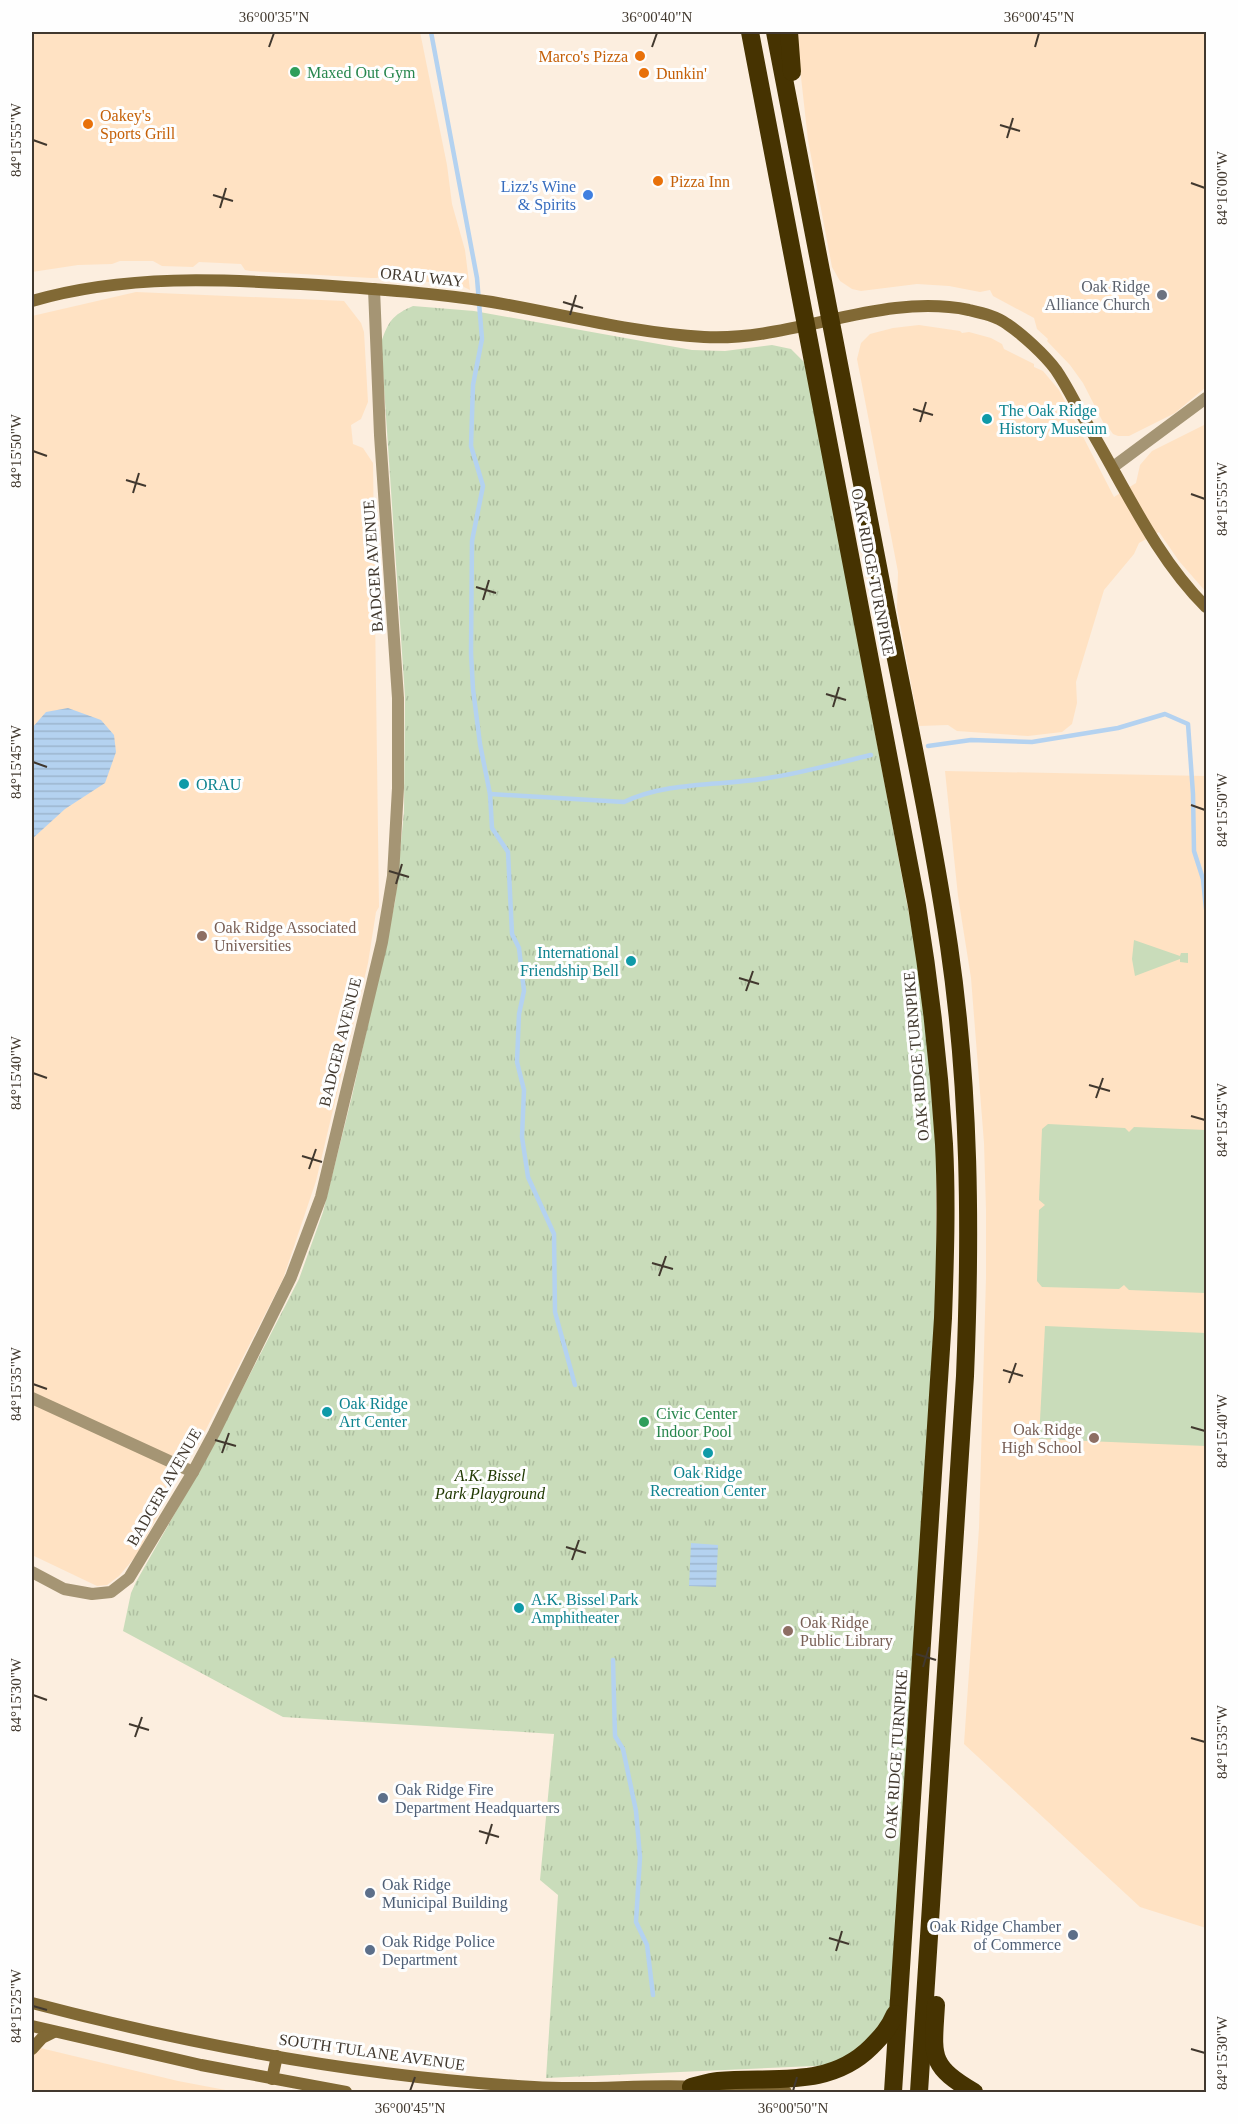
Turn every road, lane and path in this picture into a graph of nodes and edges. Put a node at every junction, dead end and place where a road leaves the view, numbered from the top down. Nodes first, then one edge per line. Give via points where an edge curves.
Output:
1 (750, 32) edge
2 (775, 32) edge
3 (789, 32) edge
4 (795, 134) junction
5 (374, 289) junction
6 (32, 302) edge
7 (832, 320) junction
8 (807, 325) junction
9 (1206, 398) edge
10 (1113, 467) junction
11 (1206, 607) edge
12 (32, 1398) edge
13 (193, 1472) junction
14 (32, 1572) edge
15 (939, 1782) junction
16 (899, 2001) junction
17 (32, 2002) edge
18 (32, 2026) edge
19 (54, 2031) junction
20 (32, 2049) edge
21 (277, 2056) junction
22 (272, 2079) junction
23 (692, 2087) junction
24 (538, 2090) edge
25 (345, 2092) edge
26 (786, 2092) edge
27 (893, 2092) edge
28 (919, 2092) edge
29 (974, 2092) edge

1 - 8 highway, OAK RIDGE TURNPIKE
2 - 4 highway, OAK RIDGE TURNPIKE
3 - 4 highway
4 - 7 highway, OAK RIDGE TURNPIKE
5 - 6 street, ORAU WAY via 197,280 123,283 60,293
5 - 8 street, ORAU WAY via 471,299 661,333 706,337
5 - 13 street, BADGER AVENUE via 398,698 393,876 382,942 321,1197 291,1277
7 - 8 street, ORAU WAY
7 - 10 street, ORAU WAY via 928,305 984,313 1005,322 1054,367
7 - 15 highway, OAK RIDGE TURNPIKE via 949,944 968,1143 970,1263
8 - 16 highway, OAK RIDGE TURNPIKE via 917,906 929,982 944,1144 944,1318
9 - 10 street
10 - 11 street, ORAU WAY via 1161,554
12 - 13 street
13 - 14 street, BADGER AVENUE via 129,1578 111,1592 92,1594 64,1588
15 - 28 highway, OAK RIDGE TURNPIKE
15 - 29 highway via 947,1840 935,2051 938,2065 951,2079
16 - 23 highway via 889,2029 862,2056 827,2074 787,2080 717,2081
16 - 27 highway, OAK RIDGE TURNPIKE
17 - 21 street, SOUTH TULANE AVENUE via 160,2034
18 - 19 street
19 - 20 street
19 - 22 street
21 - 22 street
21 - 24 street, SOUTH TULANE AVENUE via 417,2078
22 - 25 street
23 - 24 street, SOUTH TULANE AVENUE
23 - 26 street, SOUTH TULANE AVENUE

